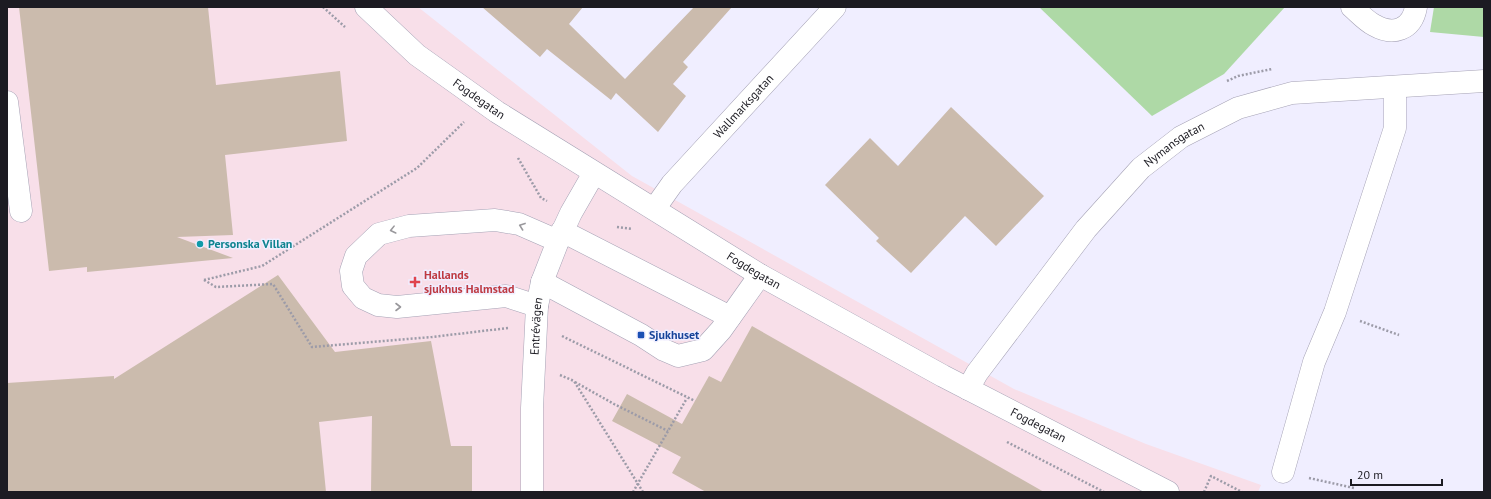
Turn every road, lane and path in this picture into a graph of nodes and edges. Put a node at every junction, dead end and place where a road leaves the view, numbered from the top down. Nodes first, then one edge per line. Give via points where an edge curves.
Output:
1 (366, 7) edge
2 (835, 7) edge
3 (1352, 7) edge
4 (1412, 16) edge
5 (1484, 80) edge
6 (1395, 87) junction
7 (7, 102) edge
8 (466, 120) dead end
9 (594, 173) junction
10 (655, 208) junction
11 (21, 211) dead end
12 (560, 236) junction
13 (760, 275) junction
14 (542, 282) junction
15 (244, 285) dead end
16 (1335, 312) junction
17 (536, 315) junction
18 (730, 317) junction
19 (1399, 334) dead end
20 (554, 373) dead end
21 (574, 381) junction
22 (968, 389) junction
23 (687, 398) junction
24 (695, 401) dead end
25 (668, 431) junction
26 (1283, 472) dead end
27 (638, 484) junction
28 (1158, 490) edge
29 (532, 492) edge
30 (633, 492) edge
31 (643, 492) edge
32 (1204, 492) edge
33 (1242, 492) edge

1 - 9 street, Fogdegatan via 417,55 498,112
2 - 10 street, Wallmarksgatan via 672,184
3 - 4 street via 1372,25 1384,30 1401,29
5 - 6 street, Nymansgatan
6 - 16 street via 1395,128
6 - 22 street, Nymansgatan via 1292,93 1238,108 1181,137 1141,168 1086,229 977,373
7 - 11 street
8 - 15 path via 417,168 262,266 204,280 216,287
9 - 10 street, Fogdegatan
9 - 12 street, Entrévägen
10 - 13 street, Fogdegatan
12 - 14 street, Entrévägen
12 -> 17 street via 496,220 409,226 379,234 356,256 351,271 353,286 363,298 378,305 397,307 506,296
12 - 18 street
13 - 18 street
13 - 22 street, Fogdegatan
14 - 17 street, Entrévägen
14 - 18 street via 678,356 703,350
16 - 19 path
16 - 26 street via 1314,362
17 - 23 path
17 - 29 street, Entrévägen
20 - 21 path
21 - 25 path
21 - 27 path
22 - 28 street, Fogdegatan
23 - 24 path
23 - 25 path
25 - 27 path
27 - 30 path
27 - 31 path
32 - 33 path via 1211,476

